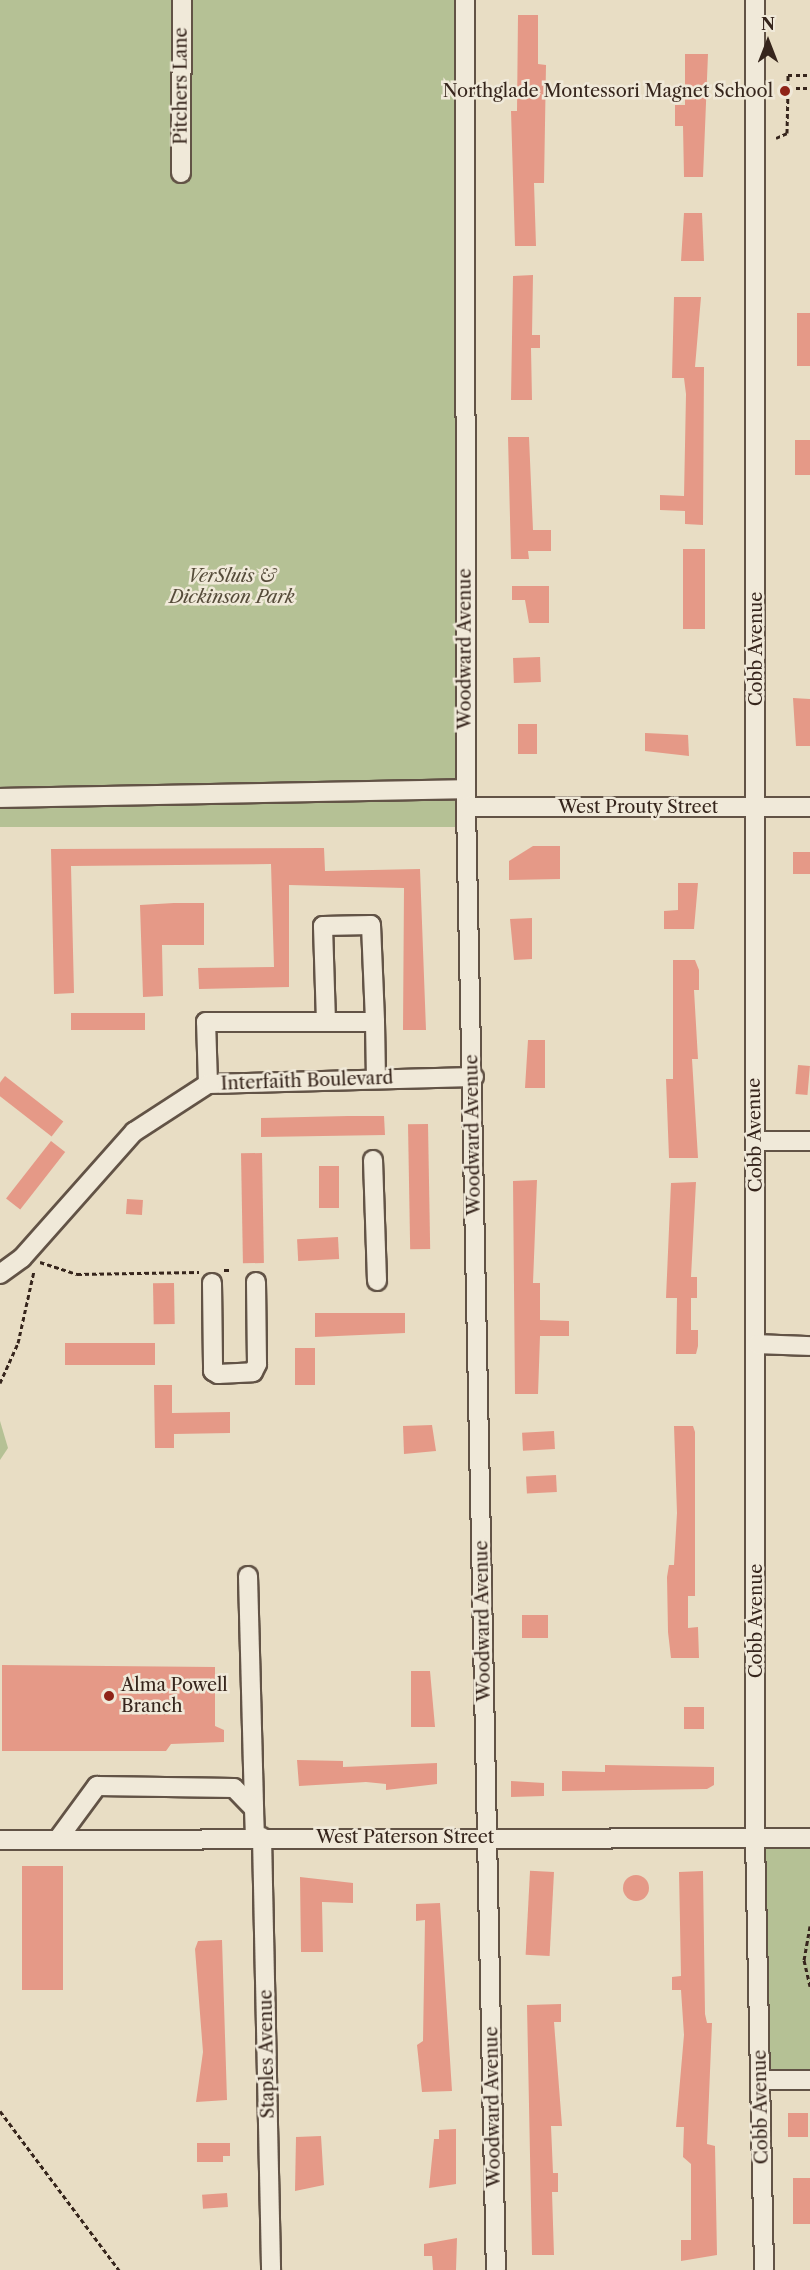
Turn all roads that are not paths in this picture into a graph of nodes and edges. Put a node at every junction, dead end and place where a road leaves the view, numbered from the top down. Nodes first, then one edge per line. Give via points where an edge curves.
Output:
1 (182, 0) edge
2 (465, 0) edge
3 (755, 0) edge
4 (181, 172) dead end
5 (0, 798) edge
6 (466, 798) junction
7 (756, 807) junction
8 (810, 807) edge
9 (326, 1022) junction
10 (375, 1022) junction
11 (474, 1077) junction
12 (376, 1078) junction
13 (207, 1084) junction
14 (755, 1141) junction
15 (810, 1141) edge
16 (373, 1160) dead end
17 (0, 1274) edge
18 (210, 1275) road end
19 (377, 1281) dead end
20 (256, 1282) dead end
21 (758, 1344) junction
22 (810, 1346) edge
23 (248, 1576) dead end
24 (253, 1764) junction
25 (234, 1788) junction
26 (254, 1809) junction
27 (259, 1837) junction
28 (488, 1837) junction
29 (755, 1838) junction
30 (810, 1838) edge
31 (58, 1839) junction
32 (0, 1840) edge
33 (760, 2080) junction
34 (810, 2080) edge
35 (271, 2270) edge
36 (496, 2270) edge
37 (764, 2270) edge

1 - 4 street, Pitchers Lane
2 - 6 street, Woodward Avenue
3 - 7 street, Cobb Avenue
5 - 6 street, West Prouty Street
6 - 7 street, West Prouty Street
6 - 11 street, Woodward Avenue
7 - 8 street, West Prouty Street
7 - 14 street, Cobb Avenue
9 - 10 street
9 - 10 street via 323,926 371,925
9 - 13 street via 206,1022
10 - 12 street
11 - 12 street, Interfaith Boulevard
11 - 28 street, Woodward Avenue
12 - 13 street, Interfaith Boulevard
13 - 17 street, Interfaith Boulevard via 134,1132 22,1258
14 - 15 street
14 - 21 street, Cobb Avenue
16 - 19 street
18 - 20 street via 213,1371 218,1374 253,1372 257,1364
21 - 22 street
21 - 29 street, Cobb Avenue
23 - 24 street, Staples Avenue
24 - 25 street
24 - 26 street, Staples Avenue
25 - 26 street
25 - 31 street via 97,1786
26 - 27 street, Staples Avenue
27 - 28 street, West Paterson Street
27 - 31 street, West Paterson Street
27 - 35 street, Staples Avenue
28 - 29 street, West Paterson Street
28 - 36 street, Woodward Avenue
29 - 30 street, West Paterson Street
29 - 33 street, Cobb Avenue
31 - 32 street, West Paterson Street
33 - 34 street
33 - 37 street, Cobb Avenue

